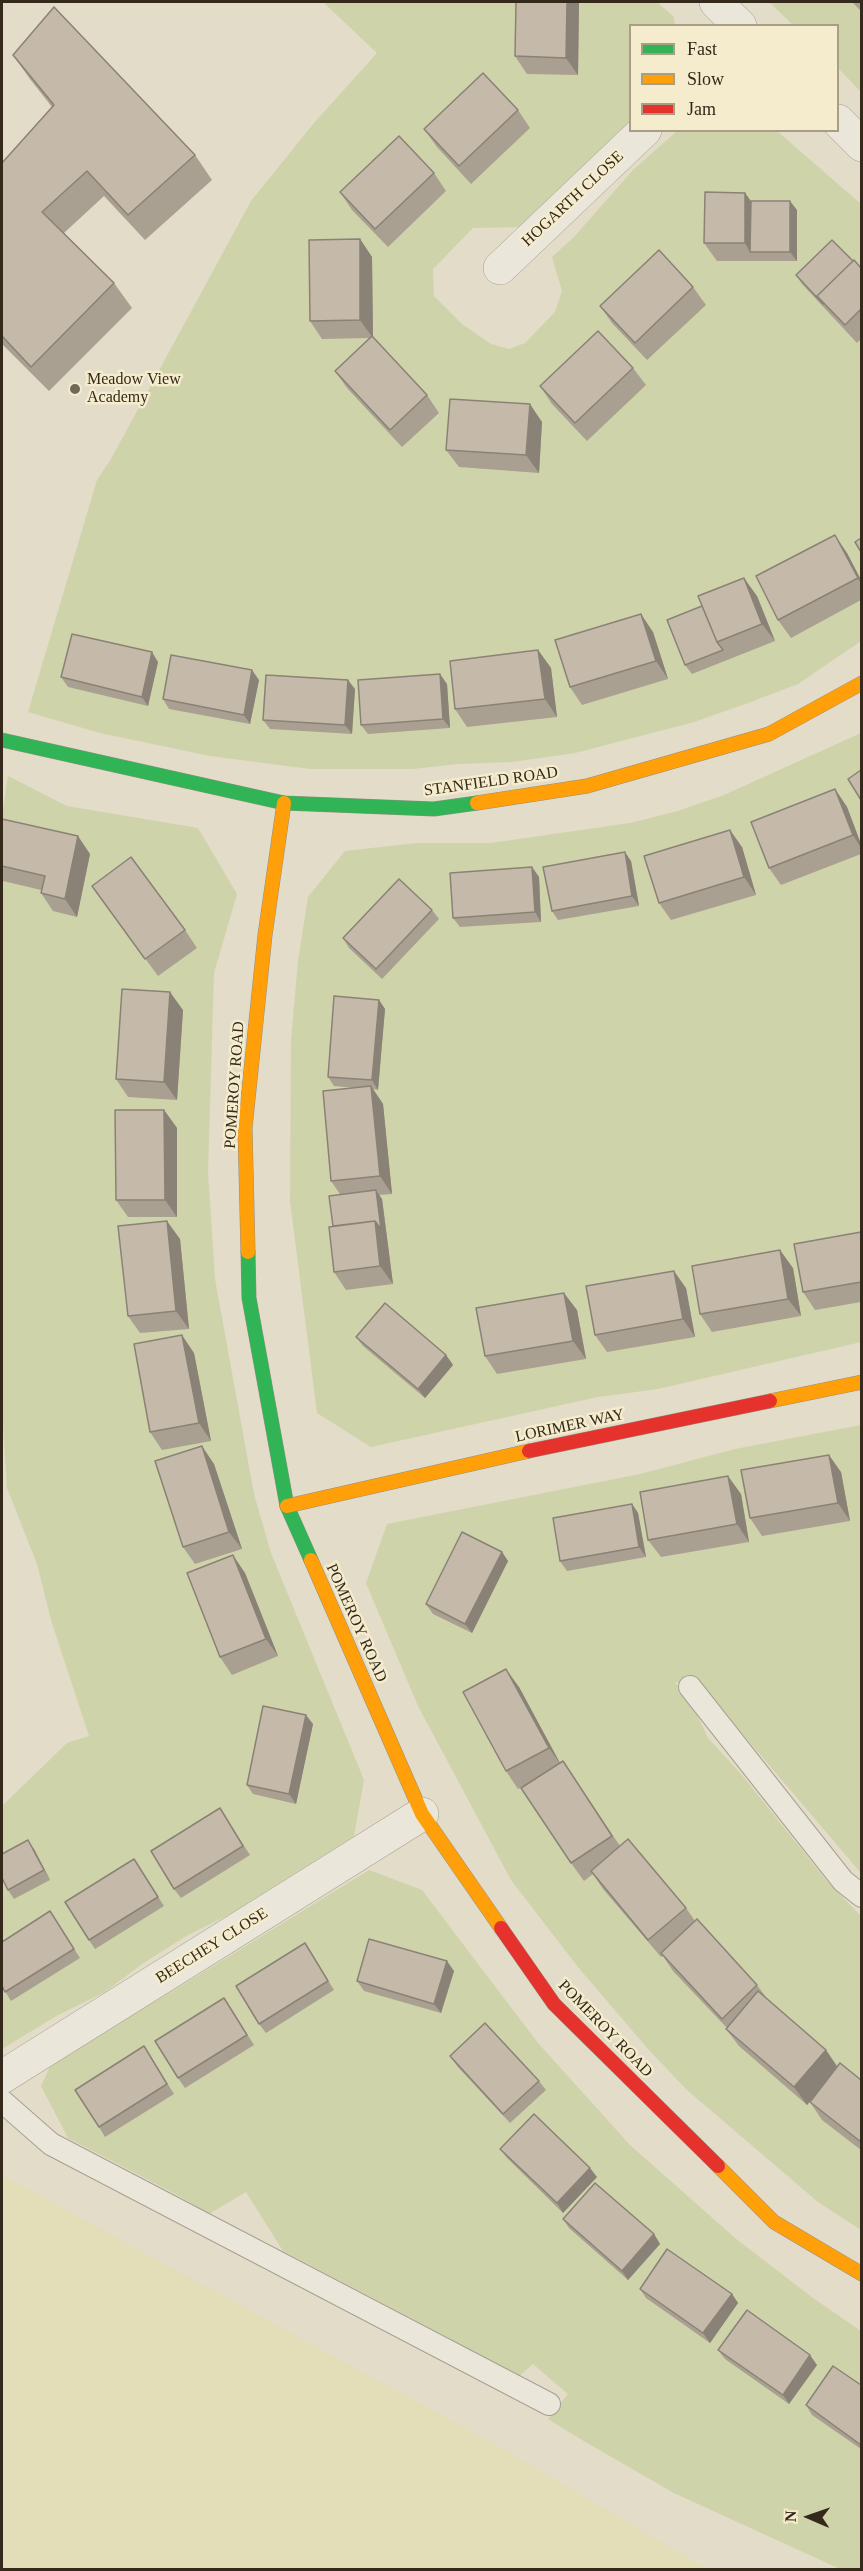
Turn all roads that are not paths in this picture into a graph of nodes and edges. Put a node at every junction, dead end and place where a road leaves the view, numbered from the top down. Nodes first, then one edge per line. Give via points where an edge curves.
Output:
1 (716, 2) edge
2 (738, 24) edge
3 (839, 123) edge
4 (643, 132) edge
5 (861, 145) edge
6 (500, 268) dead end
7 (861, 683) edge
8 (3, 740) edge
9 (284, 803) junction
10 (861, 1382) edge
11 (287, 1506) junction
12 (690, 1687) dead end
13 (422, 1814) junction
14 (861, 1896) edge
15 (2, 2077) edge
16 (2, 2101) edge
17 (861, 2274) edge
18 (549, 2404) dead end

1 - 2 street
3 - 5 street
4 - 6 street, HOGARTH CLOSE
7 - 9 street, STANFIELD ROAD via 770,734 587,786 434,809
8 - 9 street, STANFIELD ROAD
9 - 11 street, POMEROY ROAD via 265,935 245,1128 249,1298
10 - 11 street, LORIMER WAY
11 - 13 street, POMEROY ROAD
12 - 14 lane via 843,1881
13 - 15 street, BEECHEY CLOSE
13 - 17 street, POMEROY ROAD via 555,2004 774,2222
16 - 18 lane via 51,2144

